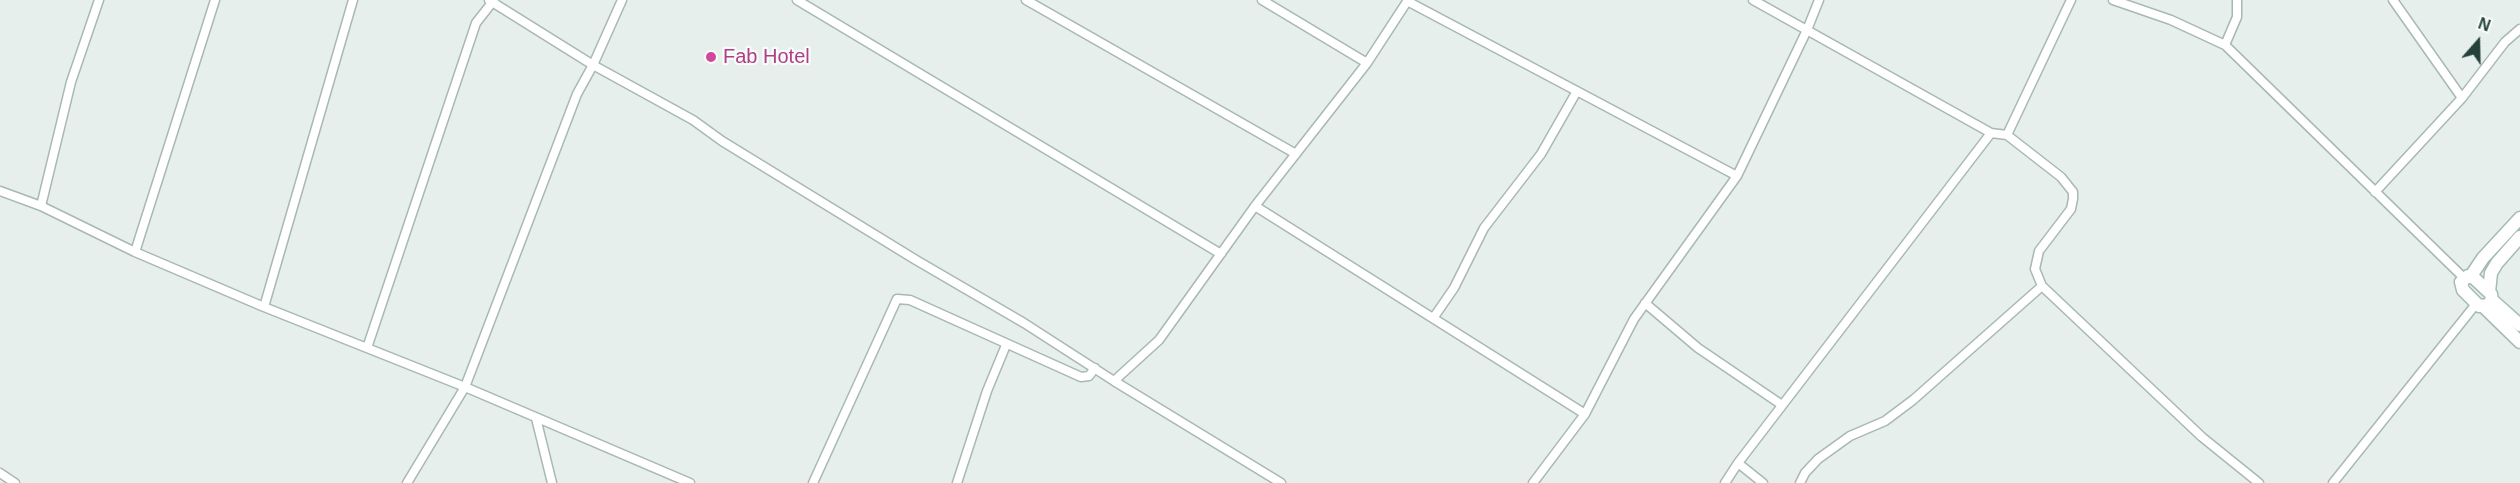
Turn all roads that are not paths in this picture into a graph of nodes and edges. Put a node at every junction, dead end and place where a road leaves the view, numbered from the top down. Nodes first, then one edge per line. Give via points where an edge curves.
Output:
1 (99, 0) edge
2 (215, 0) edge
3 (353, 0) edge
4 (622, 0) edge
5 (797, 0) edge
6 (1026, 0) edge
7 (1262, 0) edge
8 (1753, 0) edge
9 (1819, 0) edge
10 (2071, 0) edge
11 (2114, 0) edge
12 (2237, 0) edge
13 (492, 1) edge
14 (1407, 1) edge
15 (2396, 1) edge
16 (2520, 29) edge
17 (1807, 30) junction
18 (2225, 45) junction
19 (1366, 63) junction
20 (593, 65) junction
21 (1577, 92) junction
22 (2462, 98) junction
23 (1991, 132) junction
24 (2007, 135) junction
25 (1296, 154) junction
26 (1737, 176) junction
27 (0, 191) edge
28 (2375, 192) junction
29 (41, 206) junction
30 (1255, 206) junction
31 (2520, 218) edge
32 (2520, 237) edge
33 (135, 252) junction
34 (1221, 254) junction
35 (2467, 277) junction
36 (2042, 286) junction
37 (2485, 300) junction
38 (1645, 303) junction
39 (264, 307) junction
40 (1434, 317) junction
41 (2520, 325) edge
42 (2520, 342) edge
43 (1006, 345) junction
44 (367, 348) junction
45 (1095, 368) junction
46 (1114, 381) junction
47 (465, 387) junction
48 (1782, 405) junction
49 (1585, 414) junction
50 (536, 418) junction
51 (1738, 463) junction
52 (0, 473) edge
53 (15, 483) edge
54 (407, 483) edge
55 (552, 483) edge
56 (690, 483) edge
57 (813, 483) edge
58 (957, 483) edge
59 (1281, 483) edge
60 (1533, 483) edge
61 (1725, 483) edge
62 (1763, 483) edge
63 (1800, 483) edge
64 (2259, 483) edge
65 (2333, 483) edge

1 - 29 street via 71,82
2 - 33 street
3 - 39 street
4 - 20 street
5 - 34 street
6 - 25 street
7 - 19 street
8 - 17 street
9 - 17 street
10 - 24 street
11 - 18 street
12 - 18 street via 2237,17
13 - 20 street
13 - 44 street via 476,23
14 - 19 street
14 - 21 street
15 - 22 street
16 - 22 street via 2505,42
17 - 23 street
17 - 26 street
18 - 28 street
19 - 25 street
20 - 45 street via 693,120
20 - 47 street via 577,94
21 - 26 street
21 - 40 street via 1541,154 1484,228 1460,278
22 - 28 street
23 - 24 street
23 - 48 street
24 - 36 street via 2061,177 2073,192 2072,209 2039,251 2035,269
25 - 30 street
26 - 38 street
27 - 29 street
28 - 35 street
29 - 33 street
30 - 34 street
30 - 40 street
31 - 35 main road
32 - 37 main road via 2491,273
33 - 39 street
34 - 46 street via 1159,340
35 - 37 main road
36 - 63 street via 1885,421 1850,436 1818,459
36 - 64 street via 2202,437
37 - 41 main road
37 - 42 main road
37 - 65 street
38 - 48 street via 1698,348
38 - 49 street
39 - 44 street
40 - 49 street
43 - 45 street via 1081,377 1089,376
43 - 57 street via 910,300 897,299
43 - 58 street
44 - 47 street
45 - 46 street
46 - 59 street
47 - 50 street
47 - 54 street
48 - 51 street
49 - 60 street
50 - 55 street
50 - 56 street
51 - 61 street
51 - 62 street
52 - 53 street

